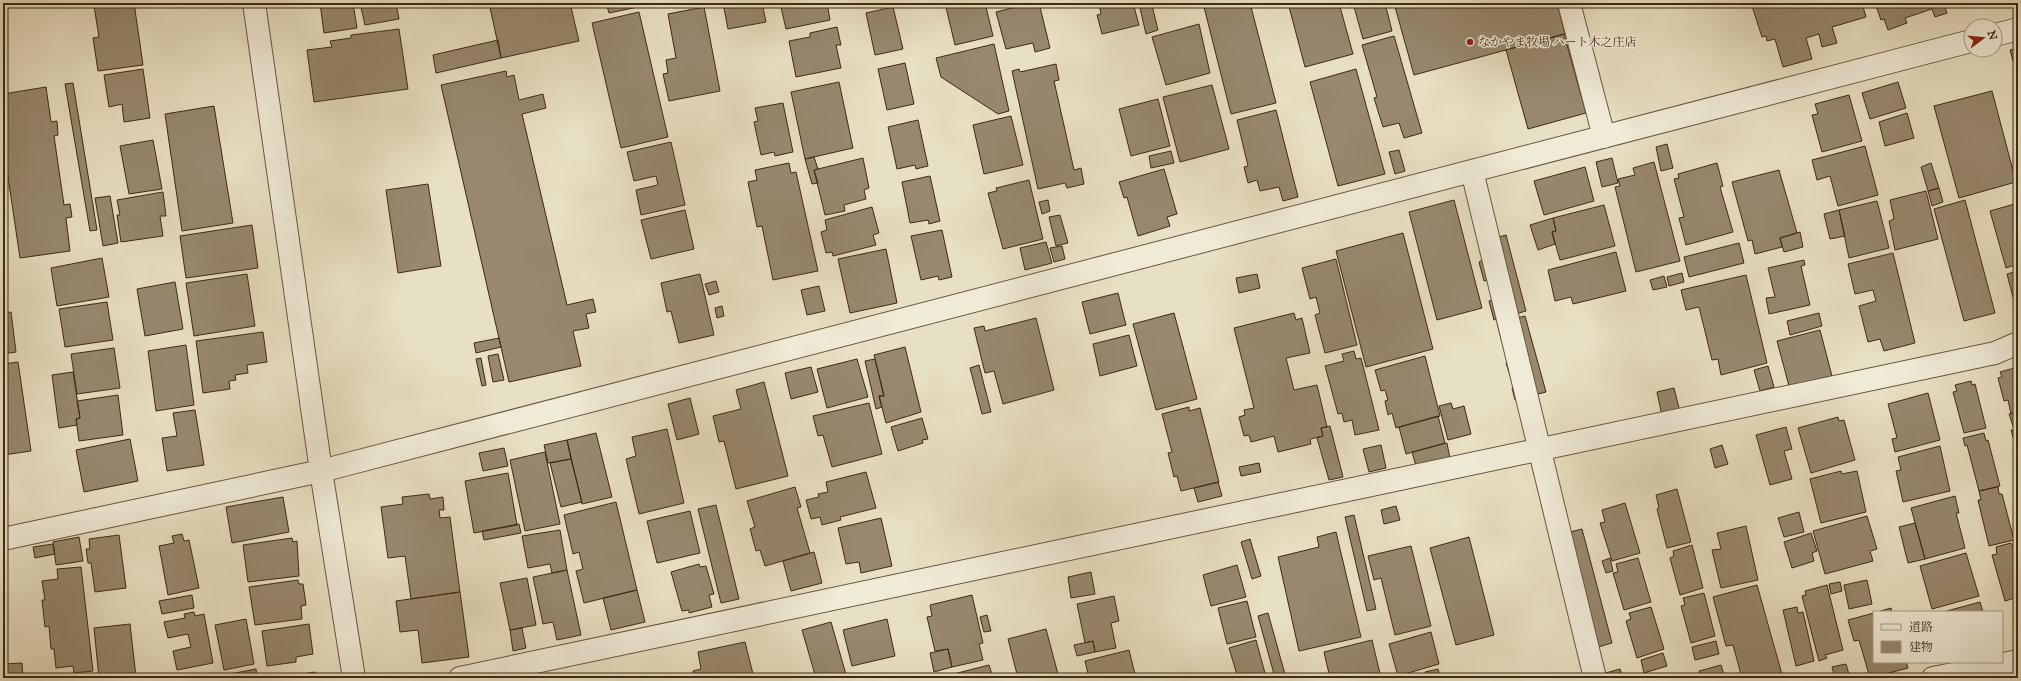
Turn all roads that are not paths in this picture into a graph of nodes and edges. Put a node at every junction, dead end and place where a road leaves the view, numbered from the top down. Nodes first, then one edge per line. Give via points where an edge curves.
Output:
1 (254, 3) edge
2 (1569, 3) edge
3 (2018, 29) edge
4 (2003, 33) edge
5 (1963, 43) edge
6 (1604, 137) junction
7 (1472, 171) junction
8 (2018, 343) edge
9 (1541, 449) junction
10 (321, 471) junction
11 (3, 539) edge
12 (2018, 660) edge
13 (354, 678) edge
14 (460, 678) edge
15 (1595, 678) edge
16 (1933, 678) edge

1 - 10 street
2 - 6 street
3 - 4 street
5 - 6 street
6 - 7 street
7 - 9 street
7 - 10 street
8 - 9 street via 1995,353
9 - 14 street
9 - 15 street
10 - 11 street
10 - 13 street
12 - 16 street

